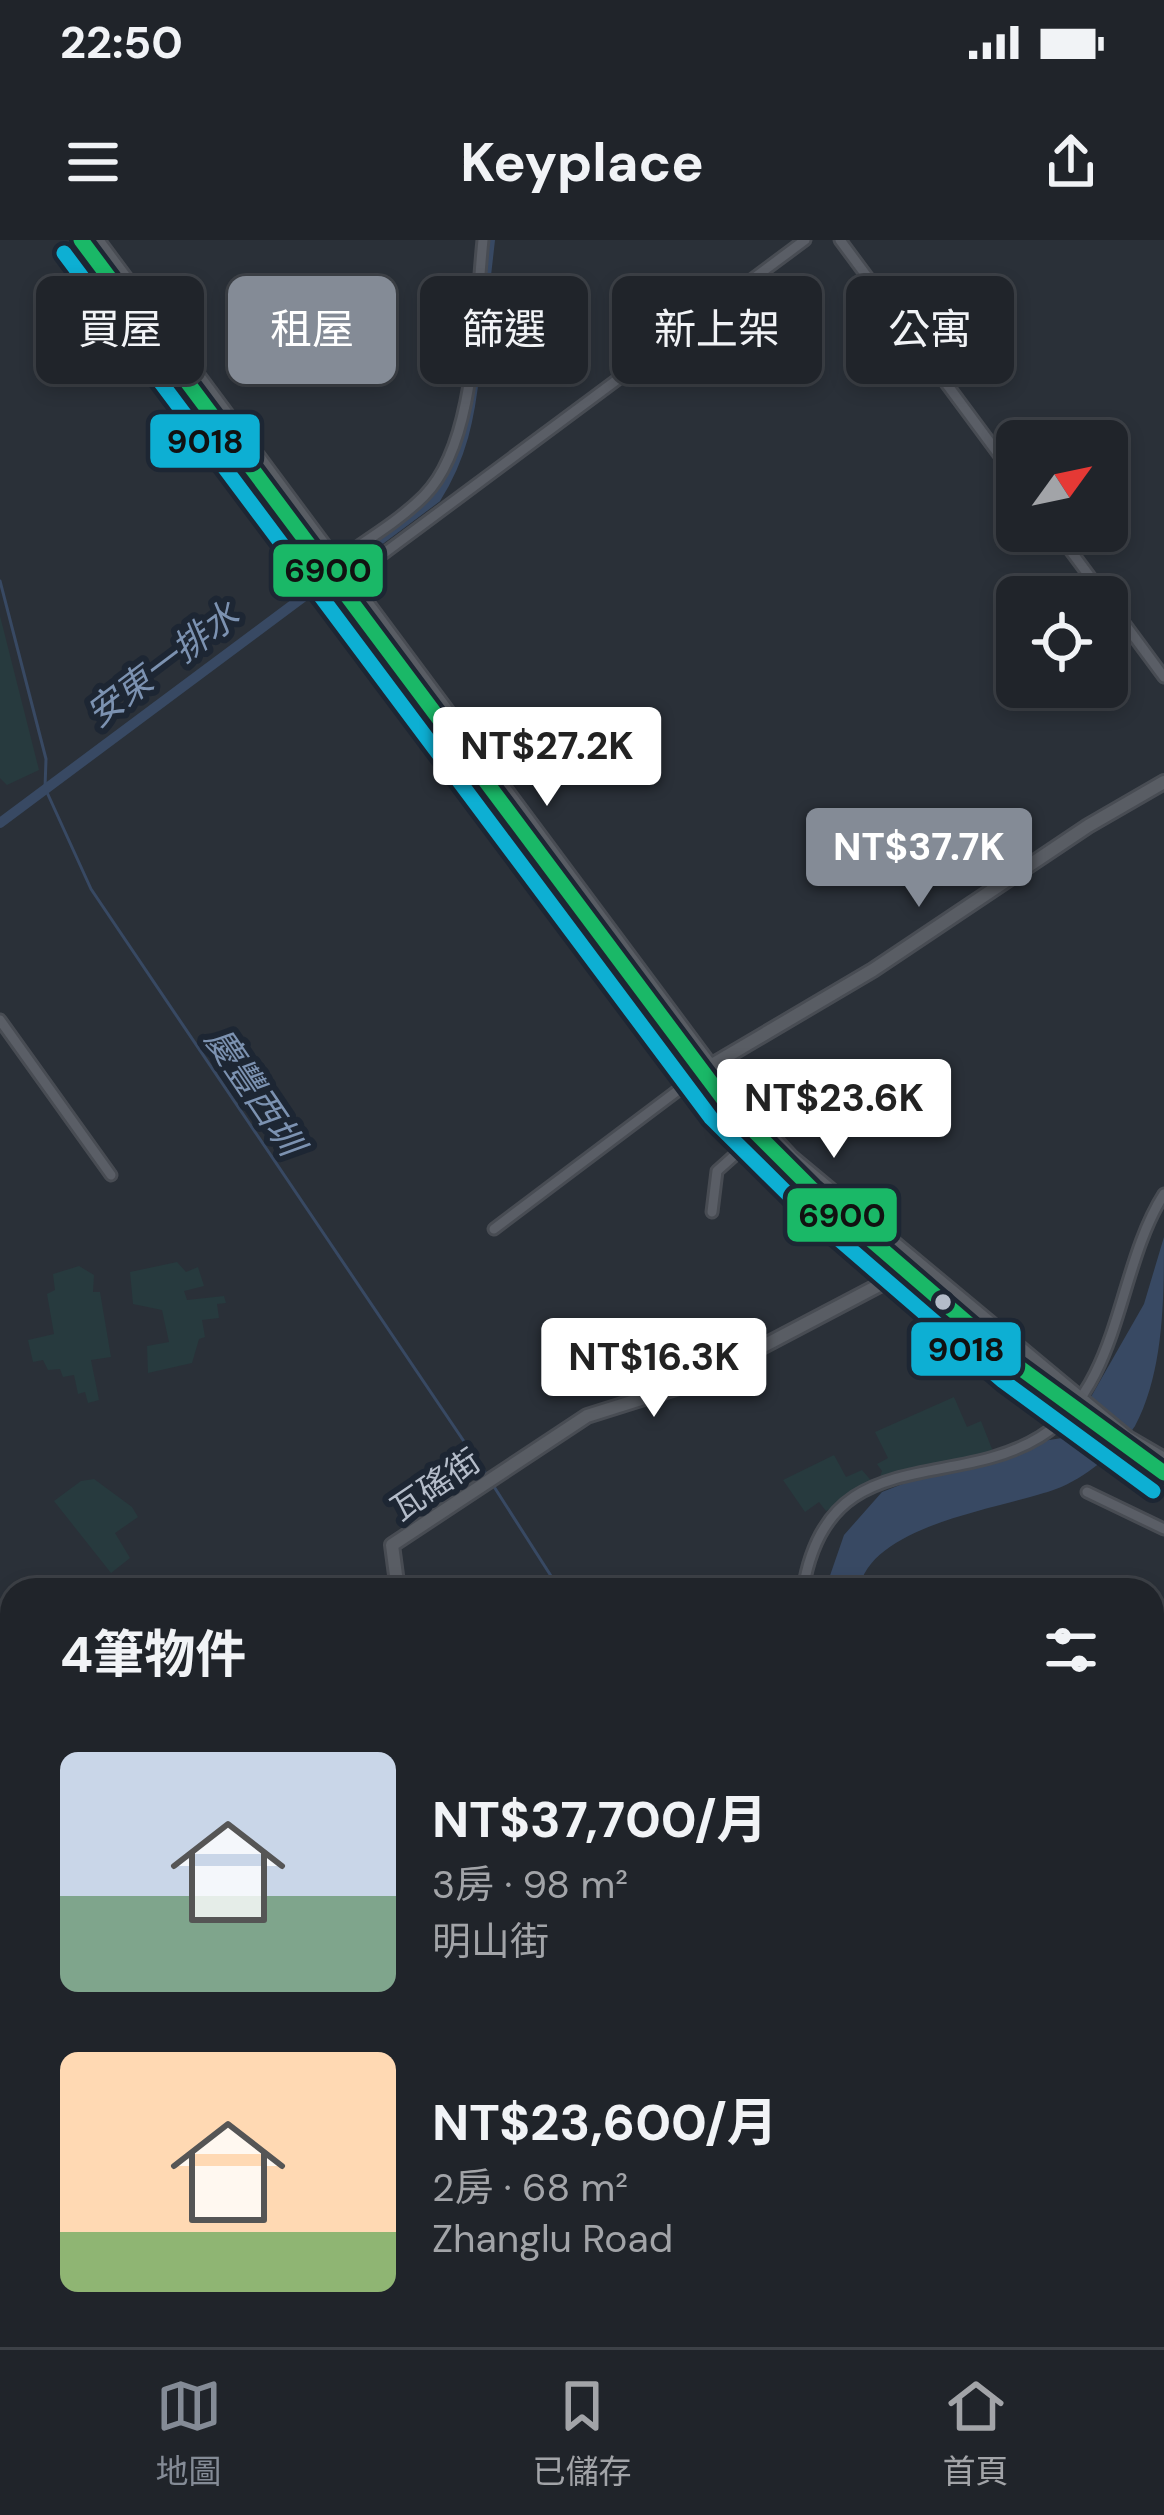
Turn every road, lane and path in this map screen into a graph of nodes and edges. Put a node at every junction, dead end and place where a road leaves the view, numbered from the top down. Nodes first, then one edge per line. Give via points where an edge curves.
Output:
1 (81, 240) edge
2 (98, 240) edge
3 (483, 240) edge
4 (806, 240) edge
5 (840, 240) edge
6 (204, 396) junction
7 (996, 451) edge
8 (329, 566) junction
9 (343, 584) junction
10 (1128, 629) edge
11 (1164, 677) edge
12 (1164, 782) edge
13 (0, 1020) edge
14 (706, 1069) junction
15 (755, 1137) junction
16 (788, 1163) junction
17 (111, 1175) dead end
18 (1164, 1194) edge
19 (712, 1212) dead end
20 (494, 1229) dead end
21 (904, 1268) junction
22 (935, 1276) junction
23 (1079, 1405) junction
24 (1117, 1436) junction
25 (1164, 1459) edge
26 (1164, 1473) edge
27 (1088, 1492) dead end
28 (1164, 1529) edge
29 (396, 1578) edge
30 (806, 1578) edge

1 - 6 main road
2 - 6 main road
3 - 8 street via 464,410 446,468 407,511
4 - 9 street
5 - 7 street
6 - 8 main road
8 - 9 main road
9 - 14 main road
10 - 11 street
12 - 14 main road
13 - 17 street
14 - 15 main road
14 - 16 main road
14 - 20 street
15 - 16 main road
15 - 19 street via 717,1171
16 - 21 main road
16 - 22 main road
18 - 23 street
21 - 22 main road
21 - 23 main road
21 - 29 main road, 瓦磘街 via 694,1382 587,1416 392,1545
22 - 23 main road
23 - 24 main road
23 - 30 street via 1015,1450 908,1472 859,1496 813,1547
24 - 25 main road
24 - 26 main road
27 - 28 street

